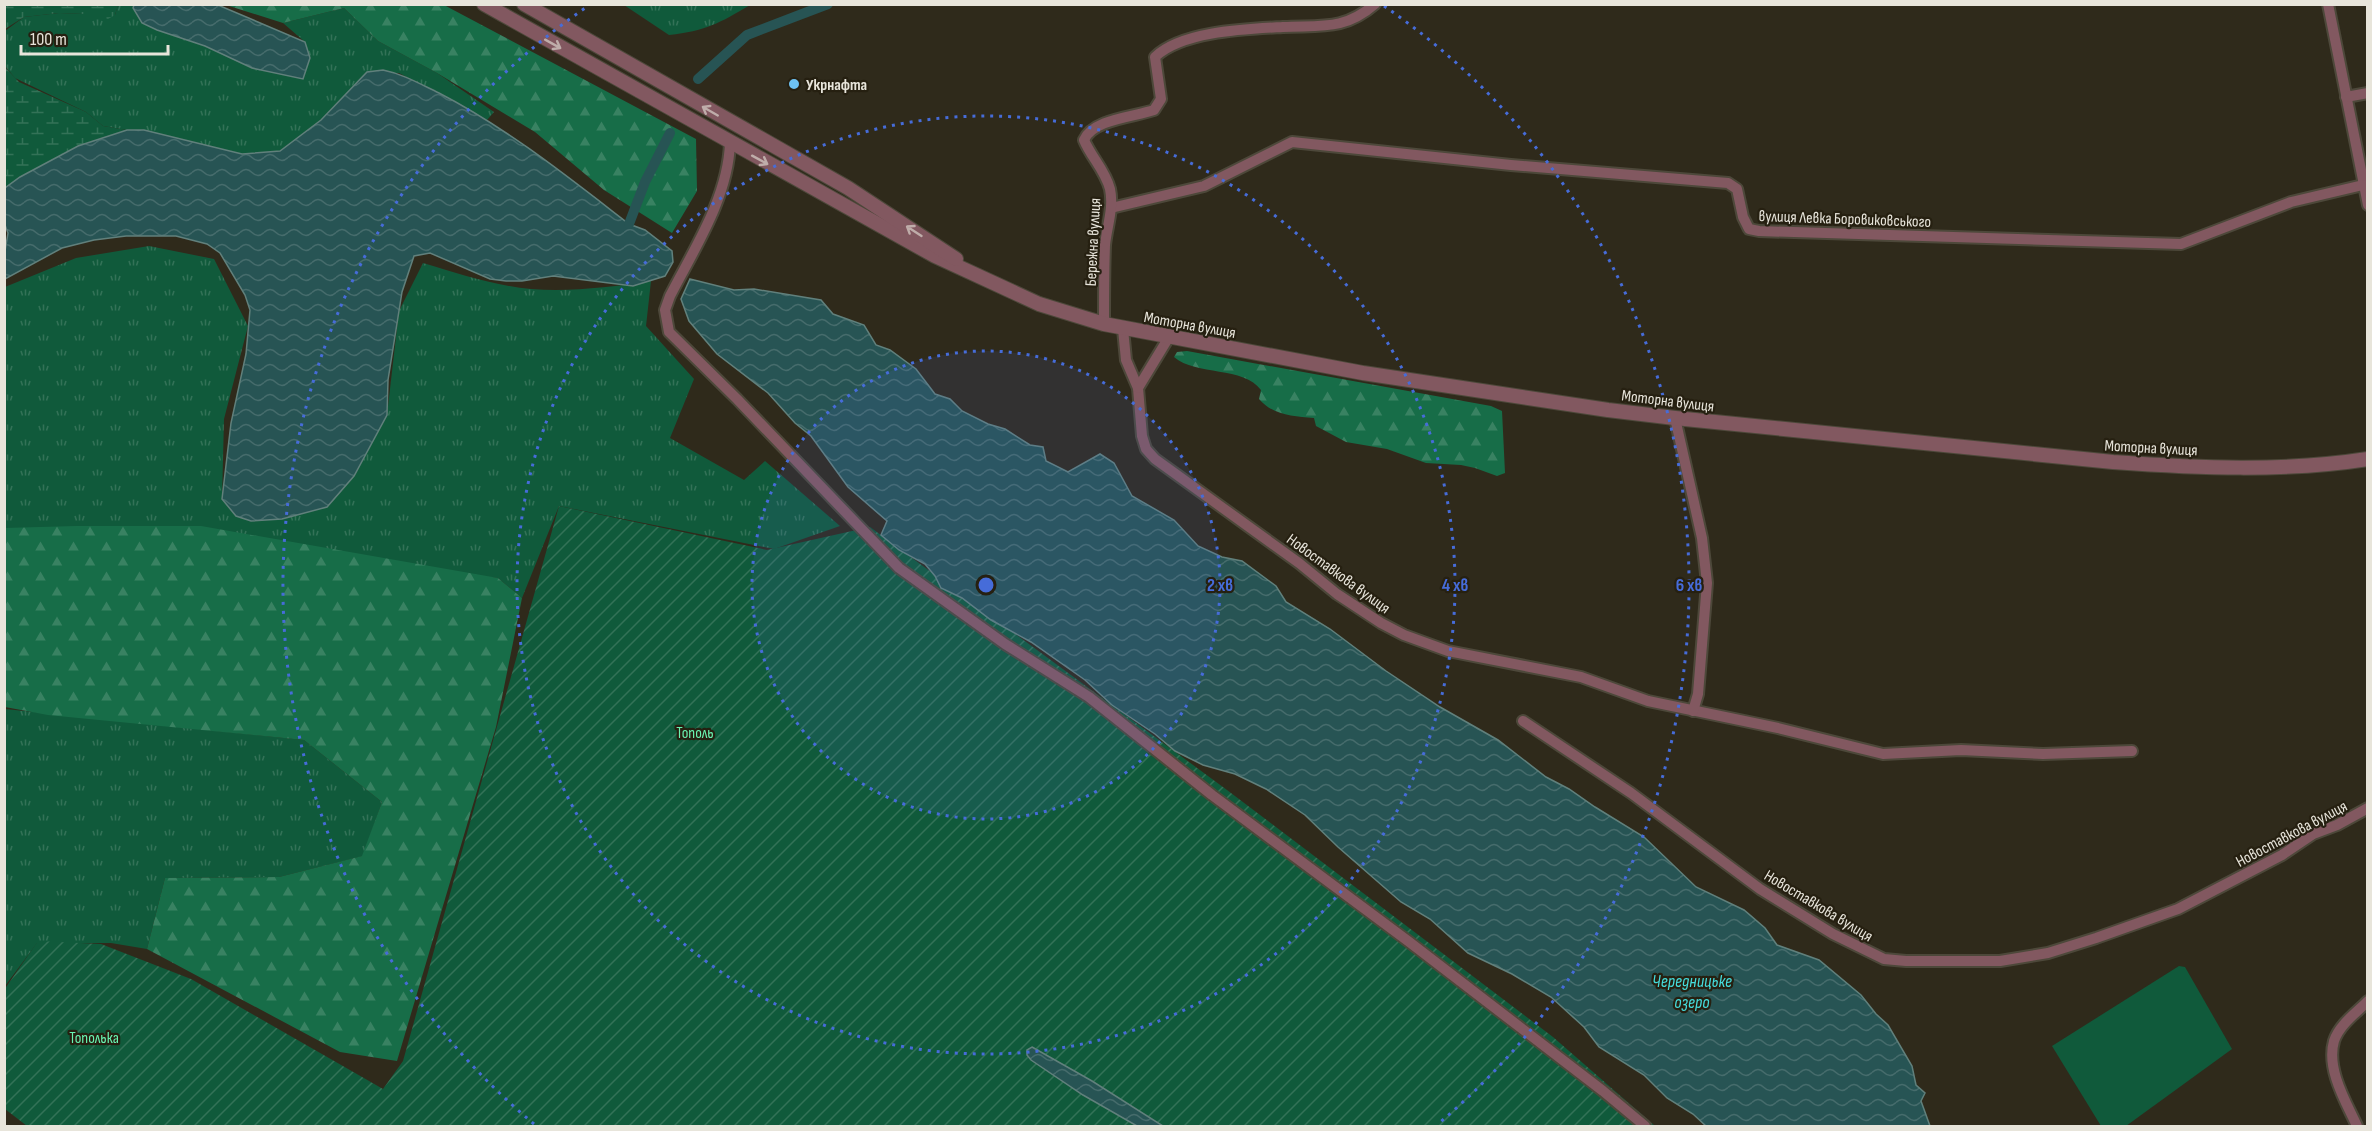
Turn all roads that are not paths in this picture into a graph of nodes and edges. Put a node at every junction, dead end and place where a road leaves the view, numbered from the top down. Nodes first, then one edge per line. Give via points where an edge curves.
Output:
1 (484, 4) edge
2 (524, 4) edge
3 (1375, 4) edge
4 (2328, 4) edge
5 (542, 15) junction
6 (533, 32) junction
7 (2367, 93) edge
8 (2346, 97) junction
9 (730, 143) junction
10 (2363, 185) junction
11 (2367, 205) edge
12 (1111, 208) junction
13 (980, 275) junction
14 (1104, 324) junction
15 (1123, 329) junction
16 (1169, 337) junction
17 (1138, 388) junction
18 (1675, 418) junction
19 (2367, 459) edge
20 (1693, 711) junction
21 (1523, 721) dead end
22 (2132, 751) dead end
23 (2367, 808) edge
24 (2367, 1001) edge
25 (1645, 1126) edge
26 (2357, 1126) edge

1 - 6 street
2 - 5 street
3 - 12 street, Бережна вулиця via 1348,21 1315,28 1205,35 1179,41 1157,55 1161,99 1158,106 1143,114 1098,125 1084,140 1106,174
4 - 8 street
5 - 6 street
13 -> 5 street via 848,188
6 -> 9 street
7 - 8 street
8 - 10 street
9 -> 13 street via 935,256
9 - 25 street via 720,196 665,310 669,332 899,568 1005,644 1089,697
10 - 11 street
10 - 12 street, вулиця Левка Боровиковського via 2291,202 2181,244 1759,231 1749,229 1737,189 1728,183 1292,142 1204,186
12 - 14 street, Бережна вулиця
13 - 14 street, Моторна вулиця via 1039,304
14 - 15 street, Моторна вулиця
15 - 16 street, Моторна вулиця
15 - 17 street, Новоставкова вулиця via 1126,360
16 - 17 street
16 - 18 street, Моторна вулиця via 1363,373
17 - 20 street, Новоставкова вулиця via 1142,436 1155,459 1381,623 1448,651 1581,677 1648,701
18 - 19 street, Моторна вулиця via 2185,467 2255,467
18 - 20 street via 1702,538 1707,583 1698,694
20 - 22 street, Новоставкова вулиця via 1883,754 1961,750 2043,754
21 - 23 street, Новоставкова вулиця via 1631,793 1760,889 1833,934 1884,959 2007,960 2048,953 2096,938 2178,909
24 - 26 street via 2334,1041 2338,1080

